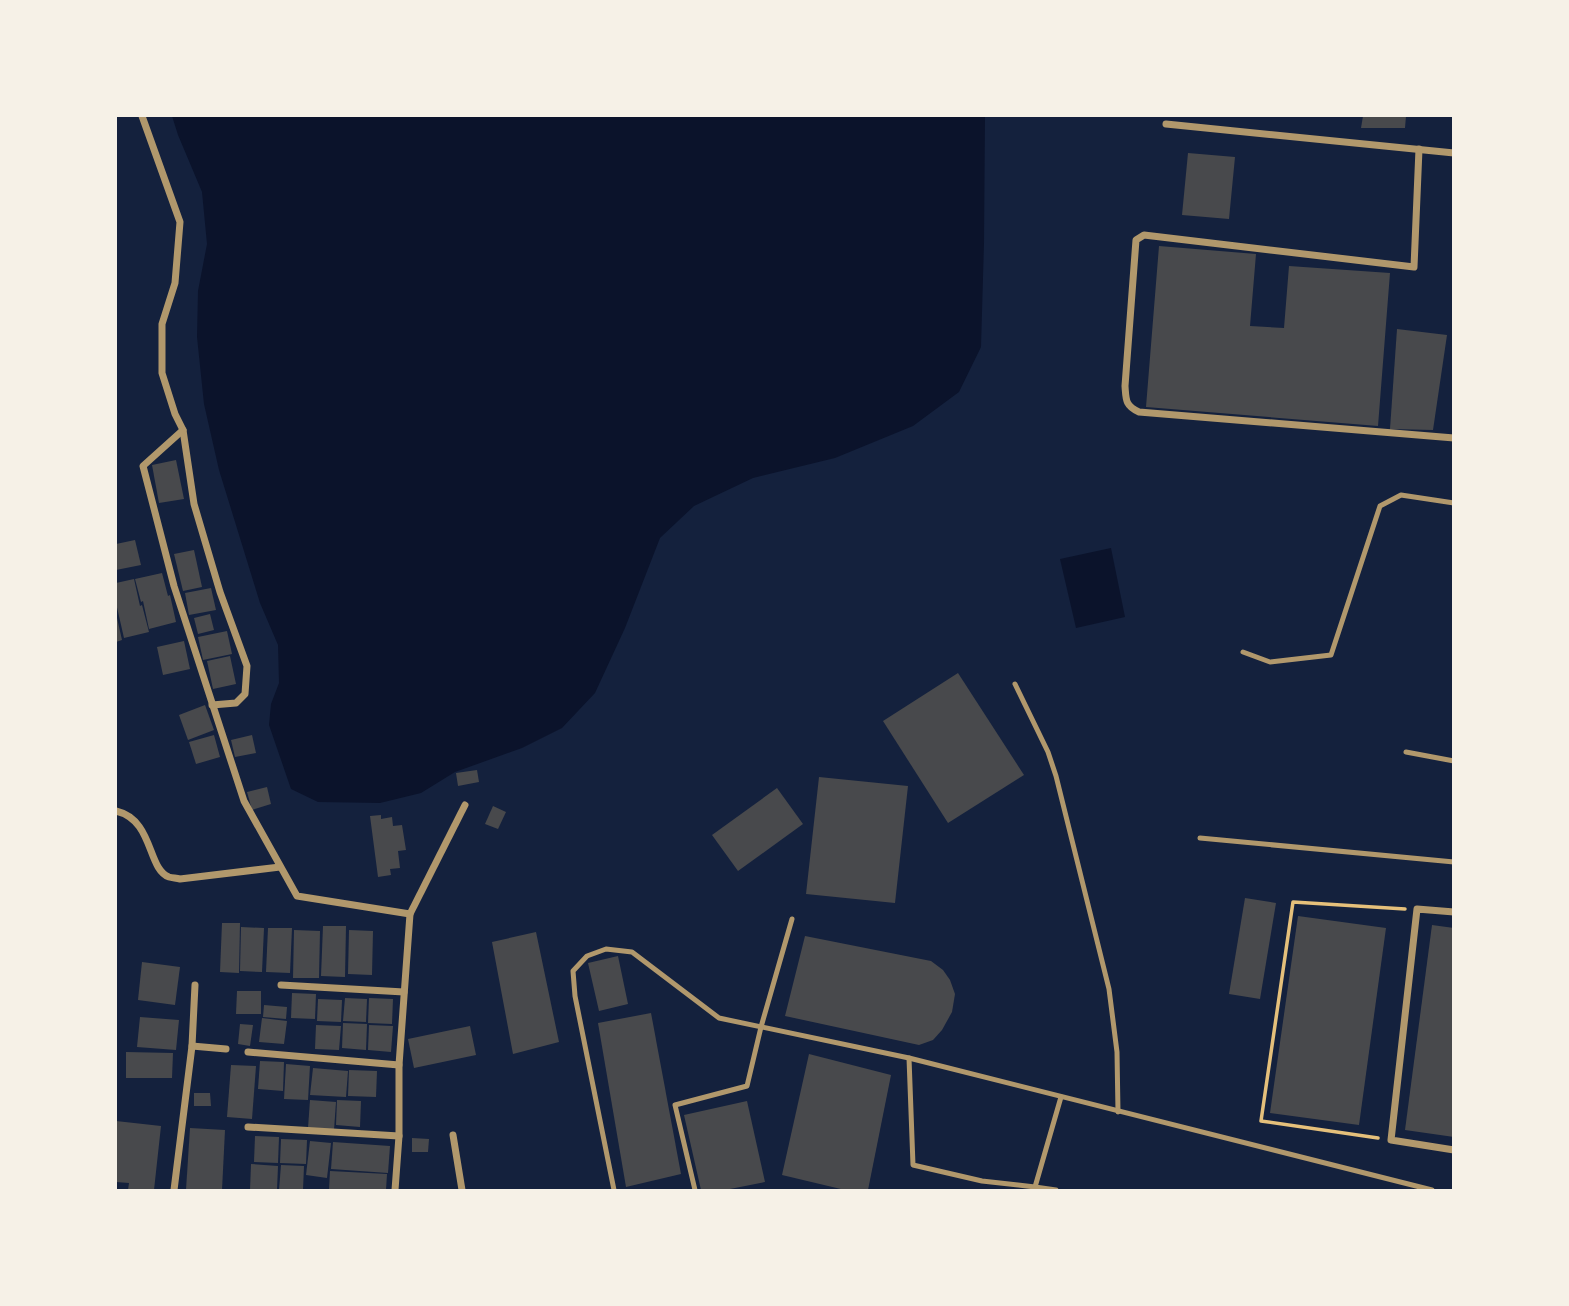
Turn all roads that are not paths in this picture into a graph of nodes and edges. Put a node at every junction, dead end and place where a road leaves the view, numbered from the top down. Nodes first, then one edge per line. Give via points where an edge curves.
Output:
1 (142, 116) edge
2 (1166, 124) dead end
3 (1419, 149) junction
4 (1454, 153) edge
5 (183, 430) junction
6 (1454, 438) edge
7 (1454, 503) edge
8 (1243, 652) dead end
9 (1015, 684) dead end
10 (212, 705) junction
11 (1406, 752) dead end
12 (1454, 761) edge
13 (465, 805) dead end
14 (116, 811) edge
15 (1200, 838) dead end
16 (1454, 862) edge
17 (280, 867) junction
18 (1454, 912) edge
19 (410, 914) junction
20 (792, 919) dead end
21 (195, 985) dead end
22 (281, 985) dead end
23 (404, 992) junction
24 (761, 1027) junction
25 (192, 1046) junction
26 (226, 1049) dead end
27 (248, 1052) dead end
28 (909, 1058) junction
29 (399, 1065) junction
30 (1061, 1097) junction
31 (1118, 1112) junction
32 (248, 1127) dead end
33 (453, 1135) dead end
34 (398, 1136) junction
35 (1454, 1150) edge
36 (1035, 1187) junction
37 (174, 1191) edge
38 (395, 1191) edge
39 (463, 1191) edge
40 (614, 1191) edge
41 (695, 1191) edge
42 (1056, 1191) edge
43 (1432, 1191) edge

1 - 5 street via 180,222 176,283 162,324 162,373
2 - 3 street
3 - 4 street
3 - 6 street via 1414,267 1144,234 1136,240 1125,386 1127,402 1139,412
5 - 10 street via 143,466 174,586
5 - 10 street via 194,504 247,666 245,694 236,703
7 - 8 lane via 1401,495 1381,506 1331,655 1270,662
9 - 31 lane via 1056,776 1110,989
10 - 17 street via 244,801
11 - 12 lane
13 - 19 street
14 - 17 street via 138,824 159,870 168,877
15 - 16 lane
17 - 19 street via 297,896
18 - 35 street via 1417,909 1391,1140
19 - 23 street
20 - 24 lane
21 - 25 street
22 - 23 street
23 - 29 street
24 - 28 lane
24 - 40 lane via 719,1018 632,952 606,949 587,956 573,971
24 - 41 lane via 747,1086 675,1105
25 - 26 street
25 - 37 street
27 - 29 street
28 - 30 lane
28 - 36 lane via 913,1164 982,1181
29 - 34 street
30 - 31 lane
30 - 36 lane
31 - 43 lane
32 - 34 street
33 - 39 street
34 - 38 street
36 - 42 lane

